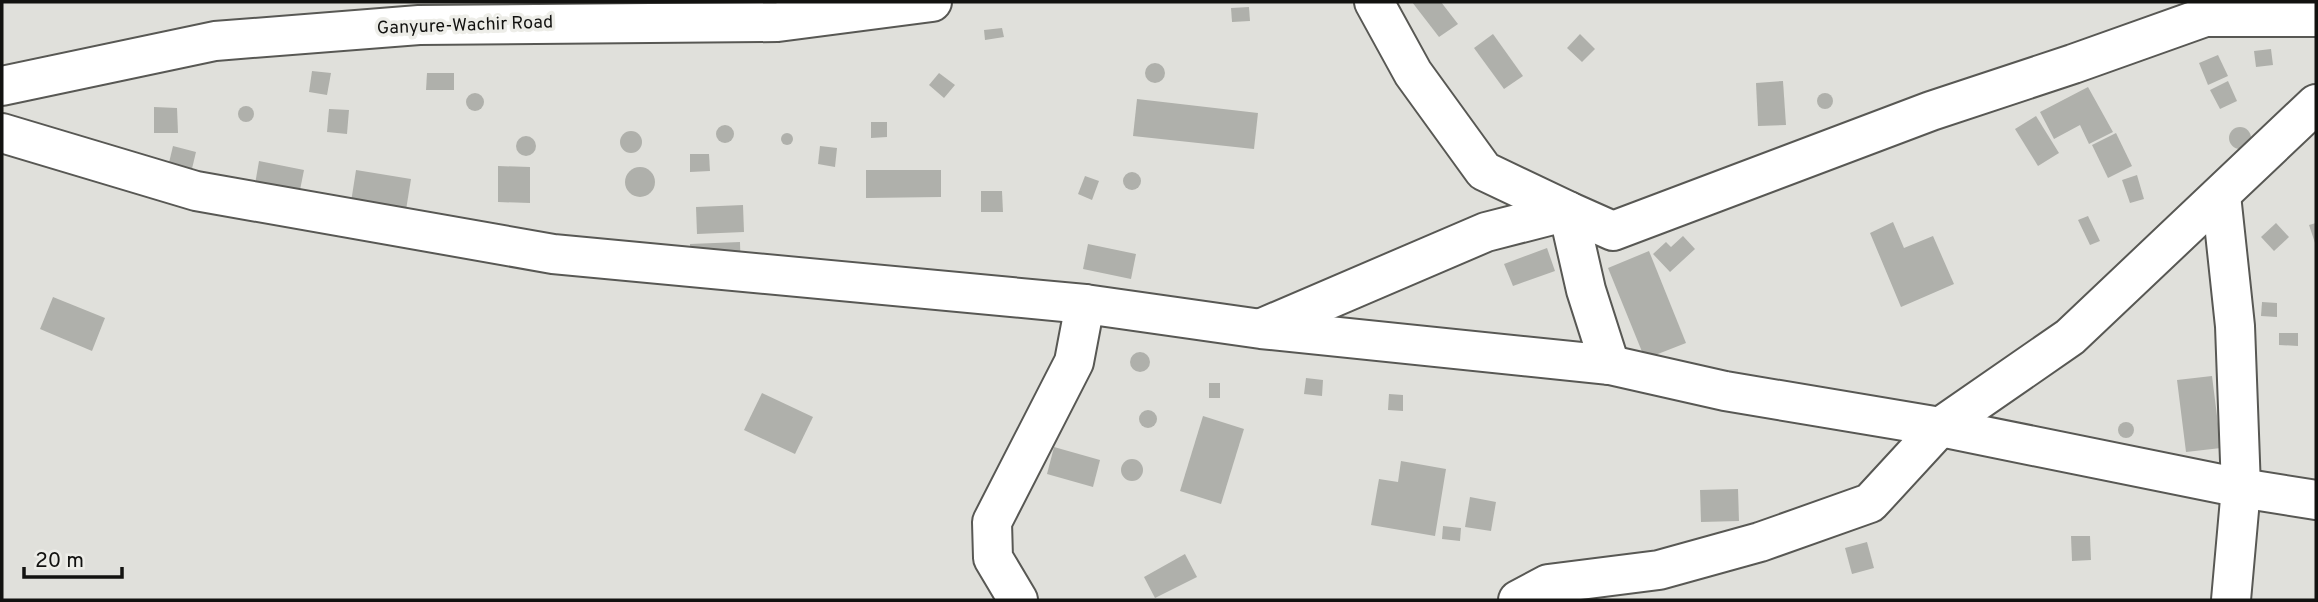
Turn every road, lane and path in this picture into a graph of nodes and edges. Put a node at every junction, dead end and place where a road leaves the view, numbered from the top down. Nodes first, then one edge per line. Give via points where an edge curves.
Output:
1 (932, 2) edge
2 (1374, 2) edge
3 (2316, 18) edge
4 (2, 86) edge
5 (2316, 104) edge
6 (2, 133) edge
7 (2221, 195) junction
8 (1568, 211) junction
9 (1085, 304) junction
10 (1261, 329) junction
11 (1610, 365) junction
12 (1940, 427) junction
13 (2241, 488) junction
14 (2316, 500) edge
15 (1018, 600) edge
16 (1518, 600) edge
17 (2231, 600) edge

1 - 4 street, Ganyure-Wachir Road via 778,22 419,25 215,41
2 - 8 street via 1413,73 1484,171
3 - 8 street via 2205,17 1931,111 1613,230
5 - 7 street
6 - 9 street via 196,191 553,254
7 - 12 street via 2070,337
7 - 13 street via 2235,326
8 - 10 street via 1486,232
8 - 11 street
9 - 10 street
9 - 15 street via 1074,362 992,522 993,558
10 - 11 street
11 - 12 street via 1725,391
12 - 13 street
12 - 16 street via 1870,503 1735,549 1659,569 1548,584
13 - 14 street
13 - 17 street

